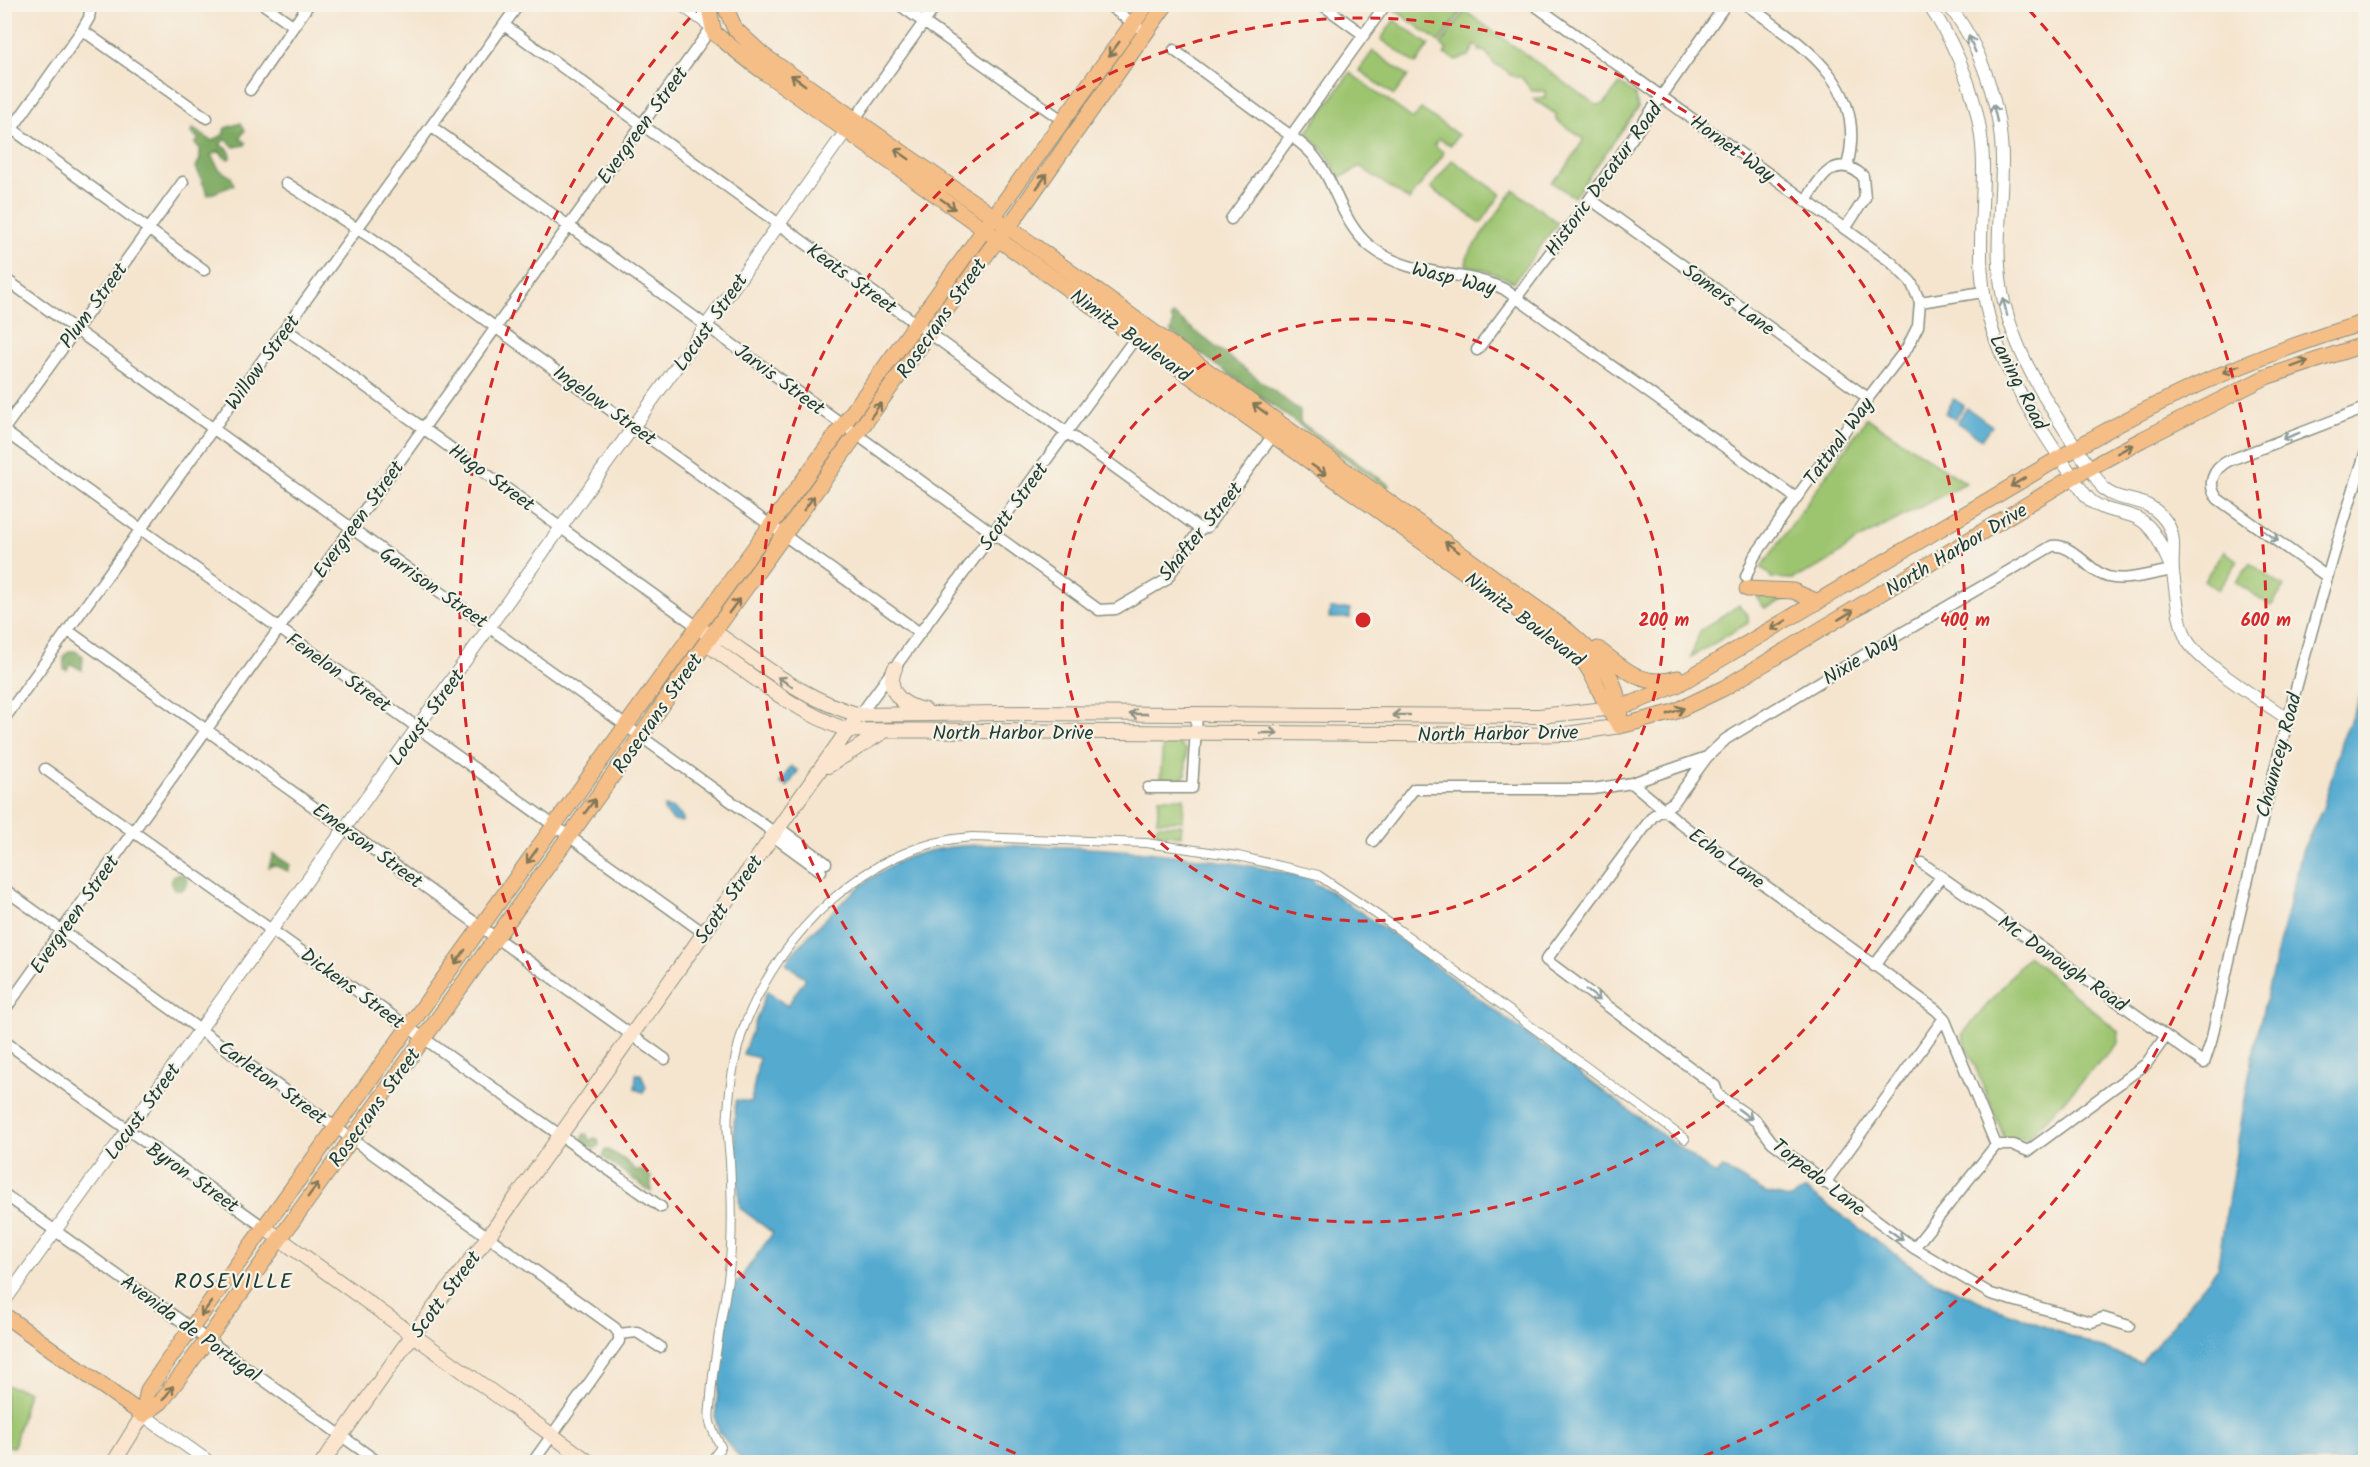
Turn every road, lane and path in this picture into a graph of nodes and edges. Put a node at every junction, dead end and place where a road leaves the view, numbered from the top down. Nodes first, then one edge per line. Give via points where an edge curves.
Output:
1 (91, 4) edge
2 (263, 4) edge
3 (309, 4) edge
4 (519, 4) edge
5 (681, 4) edge
6 (708, 4) edge
7 (724, 4) edge
8 (898, 4) edge
9 (938, 4) edge
10 (1107, 4) edge
11 (1147, 4) edge
12 (1166, 4) edge
13 (1321, 4) edge
14 (1386, 4) edge
15 (1533, 4) edge
16 (1726, 4) edge
17 (1745, 4) edge
18 (1928, 4) edge
19 (1952, 6) edge
20 (1939, 20) junction
21 (924, 23) junction
22 (504, 25) junction
23 (294, 26) junction
24 (712, 27) junction
25 (1140, 28) junction
26 (82, 30) junction
27 (1364, 35) junction
28 (751, 46) junction
29 (1174, 50) dead end
30 (250, 90) dead end
31 (1662, 98) junction
32 (207, 118) dead end
33 (1062, 120) junction
34 (850, 125) junction
35 (642, 126) junction
36 (8, 127) edge
37 (432, 127) junction
38 (1292, 136) junction
39 (4, 140) edge
40 (1847, 166) junction
41 (183, 182) dead end
42 (286, 183) dead end
43 (1590, 199) junction
44 (1806, 201) junction
45 (992, 216) junction
46 (1231, 219) dead end
47 (778, 224) junction
48 (569, 226) junction
49 (148, 229) junction
50 (1845, 229) junction
51 (358, 230) junction
52 (983, 230) junction
53 (1002, 234) junction
54 (204, 270) dead end
55 (4, 278) edge
56 (1983, 292) junction
57 (1516, 297) junction
58 (1920, 302) junction
59 (2366, 322) edge
60 (916, 324) junction
61 (708, 326) junction
62 (496, 327) junction
63 (76, 329) junction
64 (286, 329) junction
65 (930, 334) junction
66 (1136, 337) junction
67 (2366, 344) edge
68 (1477, 350) dead end
69 (1868, 398) junction
70 (2366, 408) edge
71 (844, 424) junction
72 (1281, 424) junction
73 (635, 427) junction
74 (423, 428) junction
75 (214, 429) junction
76 (4, 430) edge
77 (1067, 432) junction
78 (858, 435) junction
79 (1272, 437) junction
80 (2077, 447) junction
81 (2366, 452) edge
82 (2060, 457) junction
83 (2090, 468) junction
84 (2073, 477) junction
85 (1796, 498) junction
86 (771, 525) junction
87 (562, 527) junction
88 (351, 528) junction
89 (1200, 529) junction
90 (141, 530) junction
91 (994, 532) junction
92 (785, 535) junction
93 (2173, 570) junction
94 (2326, 576) junction
95 (1746, 583) joint
96 (1818, 602) junction
97 (1099, 610) joint
98 (490, 627) junction
99 (698, 627) junction
100 (279, 629) junction
101 (1568, 631) junction
102 (70, 632) junction
103 (920, 633) junction
104 (712, 637) junction
105 (895, 668) junction
106 (1701, 671) junction
107 (1613, 708) junction
108 (942, 713) junction
109 (1197, 714) junction
110 (860, 715) junction
111 (4, 719) edge
112 (2288, 719) junction
113 (626, 726) junction
114 (1620, 726) junction
115 (418, 728) junction
116 (206, 729) junction
117 (848, 730) junction
118 (885, 731) junction
119 (1194, 732) junction
120 (641, 736) junction
121 (1710, 753) junction
122 (45, 769) dead end
123 (813, 780) junction
124 (1632, 783) junction
125 (1148, 788) dead end
126 (1663, 810) junction
127 (554, 826) junction
128 (346, 829) junction
129 (134, 830) junction
130 (776, 832) junction
131 (568, 837) junction
132 (1373, 841) dead end
133 (1922, 863) dead end
134 (824, 867) dead end
135 (1941, 877) junction
136 (4, 889) edge
137 (482, 926) junction
138 (273, 929) junction
139 (63, 930) junction
140 (704, 933) junction
141 (496, 936) junction
142 (1874, 966) junction
143 (4, 1011) edge
144 (1944, 1018) junction
145 (409, 1028) junction
146 (200, 1029) junction
147 (631, 1034) junction
148 (2166, 1036) junction
149 (423, 1038) junction
150 (4, 1041) edge
151 (665, 1059) dead end
152 (2204, 1063) joint
153 (337, 1128) junction
154 (128, 1130) junction
155 (558, 1136) junction
156 (351, 1138) junction
157 (1685, 1139) dead end
158 (1996, 1145) junction
159 (1825, 1183) junction
160 (4, 1194) edge
161 (661, 1207) dead end
162 (265, 1228) junction
163 (56, 1230) junction
164 (278, 1237) junction
165 (488, 1237) junction
166 (1914, 1248) junction
167 (4, 1302) edge
168 (4, 1315) edge
169 (2129, 1326) dead end
170 (192, 1329) junction
171 (619, 1334) junction
172 (414, 1336) junction
173 (207, 1340) junction
174 (660, 1347) dead end
175 (143, 1415) junction
176 (551, 1436) junction
177 (341, 1437) junction
178 (114, 1462) edge
179 (209, 1462) edge
180 (323, 1462) edge
181 (378, 1462) edge
182 (533, 1462) edge
183 (589, 1462) edge
184 (710, 1462) edge

1 - 26 street
2 - 23 street
3 - 23 street
4 - 22 street, Willow Street
5 - 24 street
6 - 24 main road
7 - 28 main road, Nimitz Boulevard via 735,29
8 - 21 street
9 - 21 street, Locust Street
10 - 25 street
11 - 25 main road, Rosecrans Street
12 - 25 main road, Rosecrans Street
13 - 27 street
14 - 27 street
15 - 31 street, Hornet Way
16 - 31 street, Historic Decatur Road
17 - 40 street via 1826,67 1848,110 1852,148
18 - 20 street, Laning Road
19 - 20 street
80 -> 19 street, Laning Road via 2038,386 2013,335 1998,270 2002,160 1995,113 1968,35
20 - 56 street, Laning Road via 1966,78 1982,136 1979,249
21 - 33 street
21 - 34 street, Locust Street
22 - 35 street, Keats Street
22 - 37 street, Willow Street
23 - 30 street
24 - 28 main road
24 - 34 main road, Nimitz Boulevard via 744,58
24 - 35 street, Evergreen Street
25 -> 33 main road, Rosecrans Street
53 -> 25 main road, Rosecrans Street
26 - 32 street
26 - 36 street
27 - 38 street
34 -> 28 main road, Nimitz Boulevard
29 - 38 street, Wasp Way
31 - 43 street, Historic Decatur Road
31 - 44 street, Hornet Way
33 - 45 main road, Rosecrans Street
45 -> 34 main road, Nimitz Boulevard
34 - 47 street, Locust Street
34 -> 52 main road, Nimitz Boulevard
35 - 47 street, Keats Street
35 - 48 street, Evergreen Street
36 - 39 street
36 - 49 street
37 - 48 street, Jarvis Street
37 - 51 street, Willow Street
38 - 46 street
38 - 57 street, Wasp Way via 1328,176 1350,226 1370,246 1398,264 1490,283
40 - 44 street via 1828,172
40 - 50 street via 1863,176 1866,187 1861,206
41 - 49 street, Plum Street
42 - 51 street, Ingelow Street
43 - 57 street, Historic Decatur Road
43 - 69 street, Somers Lane
44 - 50 street, Hornet Way
45 - 52 main road, Rosecrans Street
45 - 53 main road, Nimitz Boulevard
47 - 60 street, Keats Street
47 - 61 street, Locust Street
48 - 61 street, Jarvis Street
48 - 62 street, Evergreen Street
49 - 54 street
49 - 63 street, Plum Street
50 - 58 street, Hornet Way via 1891,262 1911,282
51 - 62 street, Ingelow Street
51 - 64 street, Willow Street
52 - 53 main road, Nimitz Boulevard
52 - 60 main road, Rosecrans Street
53 - 65 main road, Rosecrans Street
53 - 66 main road, Nimitz Boulevard
72 -> 53 main road, Nimitz Boulevard
55 - 63 street, Garrison Street
56 - 58 street
56 - 82 street, Laning Road via 2006,365
57 - 68 street, Historic Decatur Road
57 - 85 street, Wasp Way
58 - 69 street, Tattnal Way via 1918,326 1907,348
59 -> 80 main road, North Harbor Drive via 2309,339 2220,374
60 - 65 street, Keats Street
60 - 71 main road, Rosecrans Street
61 - 71 street, Jarvis Street
61 - 73 street, Locust Street
62 - 73 street, Ingelow Street
62 - 74 street, Evergreen Street
63 - 75 street, Garrison Street
63 - 76 street, Plum Street
64 - 74 street, Hugo Street
64 - 75 street, Willow Street
65 - 77 street, Keats Street
78 -> 65 main road, Rosecrans Street
66 - 77 street, Scott Street
66 - 79 main road, Nimitz Boulevard
83 -> 67 main road, North Harbor Drive via 2266,377
69 - 85 street, Tattnal Way
70 -> 94 street via 2223,464 2212,485 2214,494 2223,502
71 - 78 street, Jarvis Street
71 - 86 main road, Rosecrans Street
72 - 79 street, Shafter Street
101 -> 72 main road, Nimitz Boulevard
73 - 86 street, Ingelow Street
73 - 87 street, Locust Street
74 - 87 street, Hugo Street
74 - 88 street, Evergreen Street
75 - 88 street, Garrison Street
75 - 90 street, Willow Street
76 - 90 street, Fenelon Street
77 - 89 street, Keats Street
77 - 91 street, Scott Street
78 - 91 street, Jarvis Street
92 -> 78 main road, Rosecrans Street
79 - 89 street, Shafter Street via 1208,527
79 -> 107 main road, Nimitz Boulevard via 1571,648 1594,674
80 - 82 main road, North Harbor Drive
80 - 83 street, Laning Road
81 - 94 street, Chauncey Road
82 - 84 street, Laning Road
82 -> 96 main road, North Harbor Drive
83 - 84 main road, North Harbor Drive
83 - 93 street, Laning Road via 2108,493 2146,504 2163,518 2173,536
84 - 93 street, Laning Road via 2099,506 2136,517 2148,525
114 -> 84 main road, North Harbor Drive via 1674,712 1724,688
85 - 95 street, Tattnal Way via 1754,557
86 - 92 street, Ingelow Street
86 - 99 main road, Rosecrans Street
87 - 98 street, Locust Street
87 - 99 street, Hugo Street
88 - 98 street, Garrison Street
88 - 100 street, Evergreen Street
89 - 97 street, Shafter Street via 1166,580 1116,609
90 - 100 street, Fenelon Street
90 - 102 street, Willow Street
91 - 97 street, Jarvis Street
91 - 103 street, Scott Street
92 - 103 street, Ingelow Street
104 -> 92 main road, Rosecrans Street
93 - 112 street, Laning Road via 2184,633 2190,645
93 - 121 street, Nixie Way via 2105,577 2064,548 2052,546 1869,652
94 - 112 street, Chauncey Road
95 - 96 main road via 1793,591
96 -> 106 main road, North Harbor Drive
98 - 113 street, Garrison Street
98 - 115 street, Locust Street
99 - 104 main road, North Harbor Drive
99 - 113 main road, Rosecrans Street
100 - 115 street, Fenelon Street
100 - 116 street, Evergreen Street
101 - 106 main road via 1646,681 1663,682
101 - 107 main road, Nimitz Boulevard via 1605,666 1614,683
102 - 111 street, Willow Street
102 - 116 street, Emerson Street
103 - 105 street, Scott Street
110 -> 104 main road, North Harbor Drive via 802,692 722,637
104 - 117 main road, North Harbor Drive via 714,648 778,694 813,717
104 - 120 main road, Rosecrans Street
105 - 108 main road via 892,686 898,699
105 - 110 street, Scott Street
106 - 107 main road, North Harbor Drive via 1658,694
107 -> 109 main road, North Harbor Drive via 1539,716
107 - 114 main road, Nimitz Boulevard
109 -> 108 main road, North Harbor Drive
108 - 110 main road, North Harbor Drive
109 - 119 street
110 - 117 main road, Scott Street
112 - 152 street, Chauncey Road
113 - 120 street, Garrison Street
113 - 127 main road, Rosecrans Street
119 -> 114 main road, North Harbor Drive via 1537,735
115 - 127 street, Fenelon Street
115 - 128 street, Locust Street
116 - 128 street, Emerson Street
116 - 129 street, Evergreen Street
117 - 118 main road, North Harbor Drive
117 - 123 main road, Scott Street
118 - 119 main road, North Harbor Drive
118 - 123 main road via 843,754
119 - 125 street via 1192,788
120 - 130 street, Garrison Street
131 -> 120 main road, Rosecrans Street
121 - 124 street
121 - 126 street via 1674,802
122 - 129 street, Dickens Street
123 - 130 main road, Scott Street
124 - 126 street, Echo Lane
124 - 132 street via 1593,789 1414,789
126 - 142 street, Echo Lane
126 -> 159 street, Torpedo Lane via 1653,816 1546,960 1715,1086 1718,1095 1756,1121 1772,1142
127 - 131 street, Fenelon Street
127 -> 137 main road, Rosecrans Street
128 - 137 street, Emerson Street
128 - 138 street, Locust Street
129 - 138 street, Dickens Street
129 - 139 street, Evergreen Street
130 - 134 street, Garrison Street
130 - 140 main road, Scott Street
131 - 140 street, Fenelon Street
131 - 141 main road, Rosecrans Street
133 - 135 street, Mc Donough Road
135 - 142 street
135 - 148 street, Mc Donough Road
136 - 139 street, Carleton Street
137 - 141 street, Emerson Street
137 -> 145 main road, Rosecrans Street
138 - 145 street, Dickens Street
138 - 146 street, Locust Street
139 - 143 street, Evergreen Street
139 - 146 street, Carleton Street
140 - 147 main road, Scott Street
141 - 147 street, Emerson Street
141 - 149 main road, Rosecrans Street
142 - 144 street, Echo Lane
144 - 158 street, Echo Lane
144 - 159 street
145 - 149 street, Dickens Street
145 - 153 main road, Rosecrans Street
146 - 153 street, Carleton Street
146 - 154 street, Locust Street
147 - 151 street, Emerson Street
147 - 155 main road, Scott Street
148 - 152 street, Mc Donough Road
148 - 158 street via 2146,1064 2028,1151
149 - 155 street, Dickens Street
149 - 156 main road, Rosecrans Street
150 - 154 street, Byron Street
153 - 156 street, Carleton Street
153 - 162 main road, Rosecrans Street
154 - 162 street, Byron Street
154 - 163 street, Locust Street
155 - 161 street, Dickens Street
155 - 165 main road, Scott Street
164 -> 156 main road, Rosecrans Street
156 - 165 street, Carleton Street
157 - 184 street via 1318,875 1238,856 1130,842 972,837 926,844 897,855 858,878 800,933 768,978 745,1026 727,1113 728,1279 709,1420 721,1447
158 - 166 street
159 -> 166 street, Torpedo Lane
160 - 163 street, Avenida de Portugal
162 - 164 main road
162 -> 170 main road, Rosecrans Street
163 - 167 street, Locust Street
163 - 170 street, Avenida de Portugal
164 - 172 main road
164 - 173 main road, Rosecrans Street
165 - 171 street, Carleton Street
165 - 172 main road, Scott Street
166 - 169 street, Torpedo Lane via 1991,1294 2091,1322 2103,1318
168 - 175 main road
170 - 173 street, Avenida de Portugal
170 - 175 main road, Rosecrans Street via 148,1390
171 - 174 street via 637,1332
171 - 176 street via 619,1341
172 - 176 main road
172 - 177 main road, Scott Street
175 -> 173 main road, Rosecrans Street via 161,1402
173 - 177 street, Avenida de Portugal
175 - 178 main road, Rosecrans Street
175 - 179 street
176 - 182 street
176 - 183 main road
177 - 180 main road, Scott Street
177 - 181 street, Avenida de Portugal

